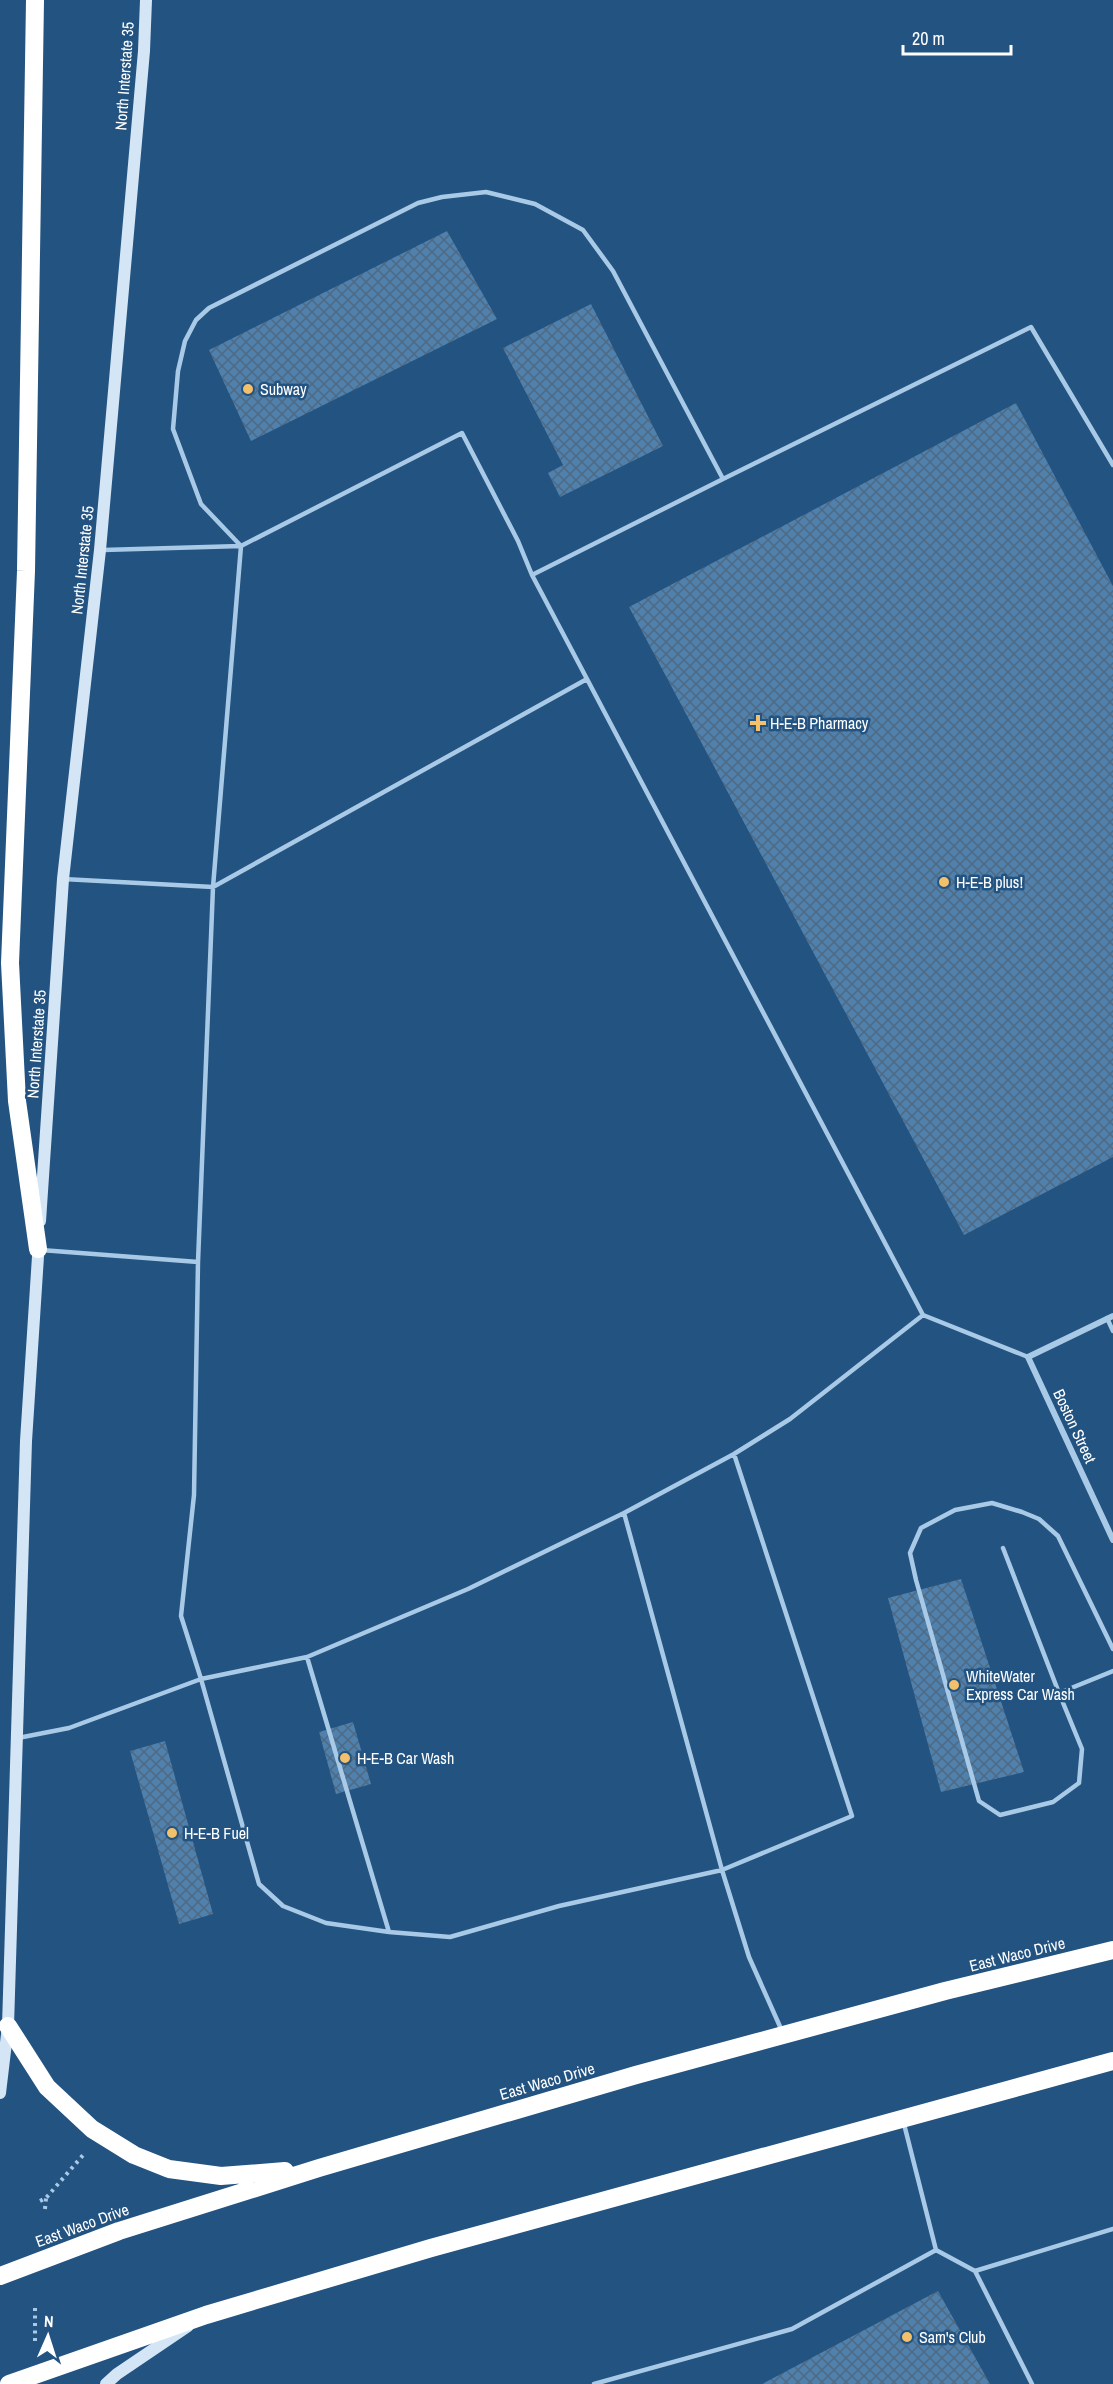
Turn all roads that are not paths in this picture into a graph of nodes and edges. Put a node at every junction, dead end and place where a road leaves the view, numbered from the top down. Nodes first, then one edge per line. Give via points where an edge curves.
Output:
1 (35, 0) edge
2 (146, 0) edge
3 (1113, 465) edge
4 (723, 478) junction
5 (241, 546) junction
6 (100, 550) junction
7 (532, 575) junction
8 (587, 679) junction
9 (63, 879) junction
10 (213, 887) junction
11 (38, 1249) junction
12 (198, 1262) junction
13 (923, 1315) junction
14 (1110, 1317) edge
15 (1113, 1331) edge
16 (1028, 1357) junction
17 (734, 1455) junction
18 (624, 1512) junction
19 (1113, 1540) edge
20 (1003, 1548) dead end
21 (1113, 1649) edge
22 (307, 1657) junction
23 (1113, 1671) edge
24 (201, 1679) junction
25 (1059, 1693) junction
26 (15, 1739) junction
27 (722, 1870) junction
28 (389, 1932) junction
29 (1113, 1950) edge
30 (8, 2026) junction
31 (784, 2036) junction
32 (0, 2046) edge
33 (1113, 2061) edge
34 (0, 2092) edge
35 (903, 2119) junction
36 (319, 2168) junction
37 (1113, 2229) edge
38 (936, 2250) junction
39 (975, 2271) junction
40 (0, 2276) edge
41 (206, 2315) junction
42 (9, 2384) edge
43 (106, 2384) edge
44 (594, 2384) edge
45 (1032, 2384) edge

1 - 11 highway via 26,571 10,963 17,1101
2 - 6 main road, North Interstate 35
3 - 4 lane via 1031,327
4 - 5 lane via 613,271 583,230 535,204 486,192 442,197 418,203 230,297 196,320 180,361 173,429 201,504
4 - 7 lane
5 - 6 lane
5 - 7 lane via 462,433
5 - 10 lane
6 - 9 main road, North Interstate 35
7 - 8 lane
8 - 10 lane
8 - 13 lane
9 - 10 lane
9 - 11 main road, North Interstate 35
10 - 12 lane
11 - 12 lane
11 - 26 main road, North Interstate 35
12 - 24 lane via 194,1495 181,1616
13 - 16 lane
13 - 17 lane via 800,1412
14 - 15 lane
14 - 16 street
16 - 19 street, Boston Street
17 - 18 lane
17 - 27 lane via 852,1816
18 - 22 lane via 468,1589
18 - 27 lane
20 - 25 lane
21 - 25 lane via 1058,1536 1039,1519 992,1503 955,1510 921,1528 910,1552 916,1580 979,1801 1000,1815 1053,1802 1078,1783 1082,1749
22 - 24 lane
22 - 28 lane
23 - 25 lane
24 - 26 lane via 69,1728
24 - 28 lane via 259,1884 283,1906 326,1923
26 - 30 main road, North Interstate 35
27 - 28 lane via 559,1906 450,1937
27 - 31 lane via 749,1957
29 - 31 highway, East Waco Drive
30 - 32 main road
30 - 34 main road, North Interstate 35
30 - 36 highway via 46,2087 92,2128 134,2155 169,2169 221,2176
31 - 36 highway, East Waco Drive
33 - 35 highway
35 - 38 lane
35 - 41 highway via 431,2248
36 - 40 highway, East Waco Drive via 119,2231
37 - 39 lane
38 - 39 lane
38 - 44 lane via 792,2329
39 - 45 lane
41 - 42 highway
41 - 43 main road

